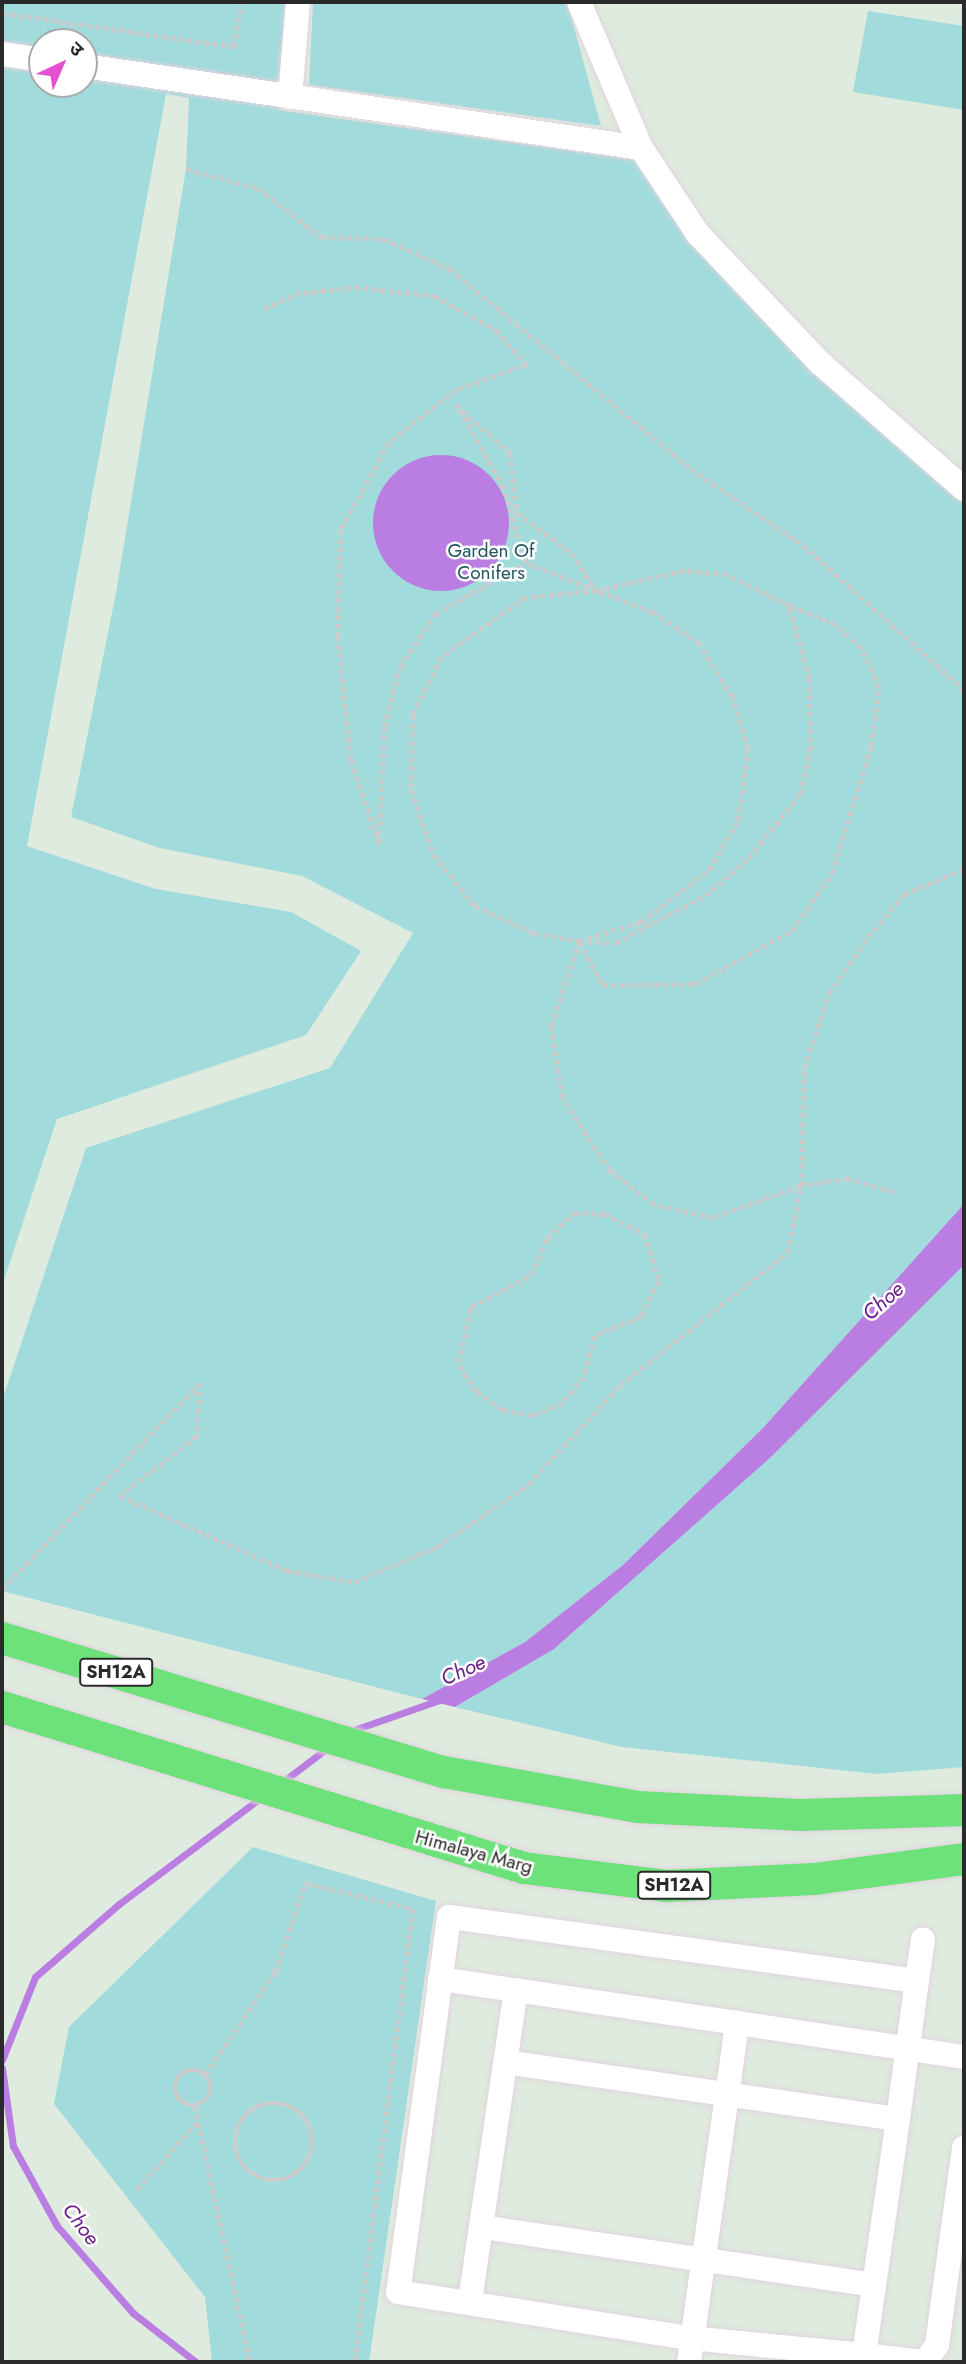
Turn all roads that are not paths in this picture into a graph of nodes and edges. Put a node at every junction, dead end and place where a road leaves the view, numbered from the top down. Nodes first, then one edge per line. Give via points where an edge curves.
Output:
1 (298, 2) edge
2 (579, 2) edge
3 (2, 54) edge
4 (28, 58) edge
5 (98, 68) edge
6 (290, 97) junction
7 (641, 148) junction
8 (964, 489) edge
9 (2, 1638) edge
10 (2, 1707) edge
11 (964, 1810) edge
12 (964, 1859) edge
13 (923, 1939) dead end
14 (440, 1979) junction
15 (918, 1981) junction
16 (516, 1990) junction
17 (737, 2023) junction
18 (908, 2048) junction
19 (964, 2057) edge
20 (506, 2062) junction
21 (727, 2094) junction
22 (898, 2119) junction
23 (964, 2148) edge
24 (482, 2227) junction
25 (704, 2260) junction
26 (874, 2285) junction
27 (470, 2301) junction
28 (690, 2350) edge
29 (864, 2355) junction
30 (924, 2362) edge

1 - 6 street
2 - 7 street
3 - 4 street
5 - 6 street
6 - 7 street
7 - 8 street via 698,234 820,363
9 - 11 main road, SH12A via 444,1772 638,1807 799,1815
10 - 12 main road, Himalaya Marg / SH12A via 524,1868 666,1886 815,1879
13 - 15 street
14 - 15 street via 449,1917
14 - 16 street
14 - 27 street via 398,2292
15 - 18 street
16 - 17 street
16 - 20 street
17 - 18 street
17 - 21 street
18 - 19 street
18 - 22 street
20 - 21 street
20 - 24 street
21 - 22 street
21 - 25 street
22 - 26 street
23 - 30 street via 937,2345
24 - 25 street
24 - 27 street
25 - 26 street
25 - 28 street
26 - 29 street
27 - 28 street
28 - 29 street
29 - 30 street

